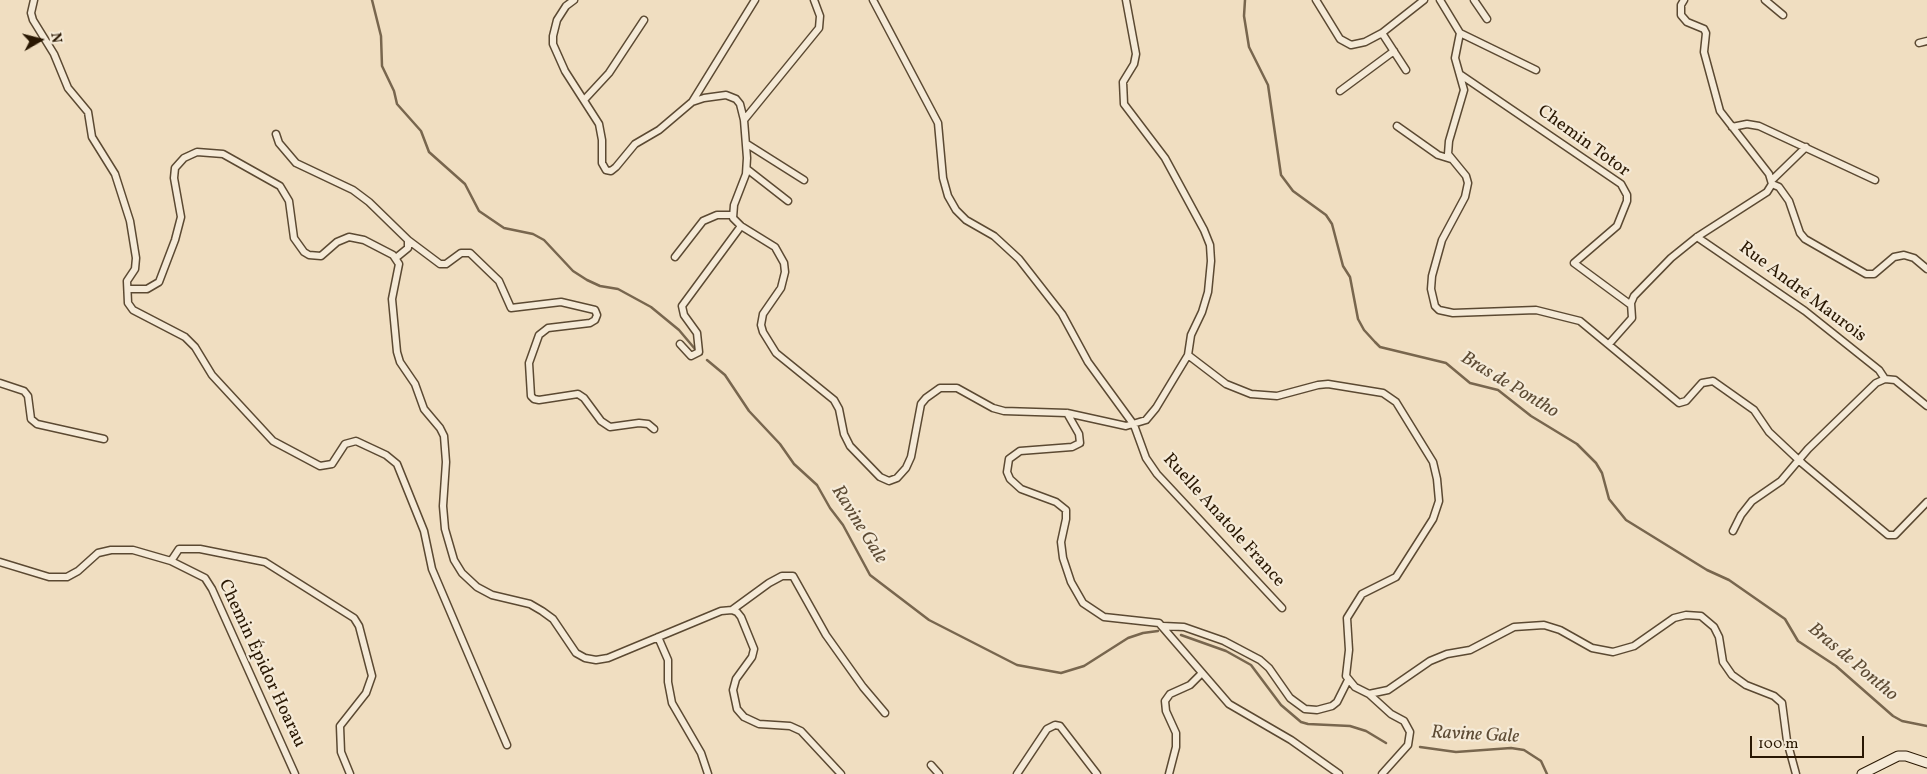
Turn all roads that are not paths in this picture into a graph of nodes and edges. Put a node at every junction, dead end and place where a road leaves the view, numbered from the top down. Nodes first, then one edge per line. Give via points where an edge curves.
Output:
1 (34, 0) edge
2 (574, 0) edge
3 (754, 0) edge
4 (814, 0) edge
5 (874, 0) edge
6 (1126, 0) edge
7 (1316, 0) edge
8 (1424, 0) edge
9 (1440, 0) edge
10 (1474, 0) edge
11 (1684, 0) edge
12 (1765, 0) edge
13 (1784, 16) dead end
14 (1487, 19) dead end
15 (644, 20) dead end
16 (1382, 33) junction
17 (1460, 33) junction
18 (1927, 40) edge
19 (1919, 43) dead end
20 (1394, 51) junction
21 (1406, 70) dead end
22 (1536, 70) dead end
23 (1461, 75) junction
24 (1340, 91) dead end
25 (584, 100) junction
26 (692, 102) junction
27 (744, 120) junction
28 (1397, 126) dead end
29 (1732, 127) junction
30 (276, 134) dead end
31 (747, 144) junction
32 (1806, 147) junction
33 (1451, 159) junction
34 (746, 169) junction
35 (804, 180) dead end
36 (1876, 180) dead end
37 (1772, 182) junction
38 (788, 201) dead end
39 (733, 215) junction
40 (741, 226) junction
41 (1697, 237) junction
42 (408, 240) junction
43 (397, 257) junction
44 (675, 257) dead end
45 (1927, 268) edge
46 (128, 289) junction
47 (1631, 305) junction
48 (680, 344) dead end
49 (1609, 344) junction
50 (1188, 355) junction
51 (1885, 379) junction
52 (0, 383) edge
53 (1927, 406) edge
54 (1067, 414) junction
55 (1134, 425) junction
56 (654, 429) dead end
57 (104, 440) dead end
58 (1798, 460) junction
59 (1927, 502) edge
60 (1733, 531) dead end
61 (171, 561) junction
62 (0, 562) edge
63 (1282, 608) dead end
64 (732, 610) junction
65 (1163, 626) junction
66 (658, 637) junction
67 (1201, 674) junction
68 (1348, 680) junction
69 (1369, 694) junction
70 (885, 713) dead end
71 (506, 744) dead end
72 (1927, 762) edge
73 (931, 765) dead end
74 (295, 774) edge
75 (350, 774) edge
76 (708, 774) edge
77 (841, 774) edge
78 (939, 774) edge
79 (1017, 774) edge
80 (1097, 774) edge
81 (1169, 774) edge
82 (1339, 774) edge
83 (1382, 774) edge
84 (1796, 774) edge
85 (1862, 774) edge

1 - 46 street via 33,20 54,54 68,88 88,112 94,141 119,185 136,258 135,269 127,282
2 - 25 street via 557,20 553,44 565,72
3 - 26 street
4 - 27 street via 819,10 819,28
5 - 55 street, Ruelle Anatole France via 938,123 943,178 951,203 966,220 994,236 1019,259 1062,314 1088,362
6 - 50 street via 1136,54 1123,82 1124,104 1165,158 1210,245 1208,292 1191,335
7 - 16 street via 1344,43 1358,44
8 - 16 street
9 - 17 street
10 - 14 street
11 - 29 street via 1681,15 1706,33 1704,52 1713,89 1720,111
12 - 13 street
15 - 25 street via 609,73
16 - 20 street
17 - 22 street
17 - 23 street via 1455,58
18 - 19 street
20 - 21 street
20 - 24 street
23 - 33 street via 1464,90 1449,141
23 - 47 street, Chemin Totor via 1620,184 1626,201 1617,226 1574,263
25 - 26 street via 601,128 602,163 608,171 616,167 635,144 659,130
26 - 27 street via 717,95 731,96 740,104
27 - 31 street
28 - 33 street via 1438,155
29 - 32 street via 1754,124
29 - 37 street
30 - 42 street via 279,143 296,163 353,190
31 - 34 street
31 - 35 street
32 - 36 street
32 - 37 street
33 - 49 street via 1466,176 1468,190 1442,240 1434,267 1431,289 1435,306 1453,313 1536,310 1580,321
34 - 38 street
34 - 39 street
37 - 41 street via 1767,192
37 - 45 street via 1789,201 1805,239 1866,274 1874,274 1894,257 1904,254
39 - 40 street
39 - 44 street via 717,215 703,221
40 - 48 street via 682,306 684,315 697,333 699,352 691,356
40 - 54 street via 776,247 784,263 781,288 761,318 767,342 834,400 846,440 885,480 897,478 906,468 921,404 940,388 957,388 993,408
41 - 47 street via 1634,296
41 - 51 street, Rue André Maurois via 1806,311 1879,370
42 - 43 street via 408,248
42 - 56 street via 440,264 446,264 462,253 470,253 499,281 511,308 561,302 595,310 597,315 590,323 548,328 539,336 529,363 531,396 539,400 578,394 610,428 639,423
43 - 46 street via 364,240 350,238 338,242 321,256 309,255 294,238 289,200 280,186 223,154 197,152 184,158 175,168 181,217 158,282 146,289
43 - 66 street via 399,264 392,299 397,352 415,384 424,409 444,436 445,529 454,560 462,573 492,595 530,604 542,611 553,619 568,645 585,658 608,658
46 - 71 street via 128,303 133,310 185,337 212,375 274,441 320,466 332,464 345,444 356,441 397,464 424,530 432,569
47 - 49 street via 1632,318
49 - 58 street via 1679,403 1686,401 1707,380 1719,384 1754,410 1769,432
50 - 55 street via 1156,408 1146,420
50 - 68 street via 1226,384 1252,394 1278,396 1328,384 1383,393 1396,402 1433,462 1438,501 1433,519 1396,577 1362,594 1347,618
51 - 53 street via 1895,380
51 - 58 street via 1876,383
52 - 57 street via 24,391 28,396 31,419 37,424
54 - 55 street via 1115,425
54 - 65 street via 1079,434 1080,443 1072,447 1020,451 1008,462 1010,479 1021,489 1056,502 1066,510 1062,558 1071,582 1088,608 1114,620 1154,621
55 - 63 street, Ruelle Anatole France via 1146,458 1162,481
58 - 59 street via 1888,535 1895,535
58 - 60 street via 1781,481 1752,501 1740,515
61 - 62 street, Chemin Épidor Hoarau via 133,550 112,550 98,553 67,577 49,577
61 - 74 street, Chemin Épidor Hoarau via 205,578 212,589
61 - 75 street via 179,550 200,549 265,562 354,618 360,626 372,676 366,693 340,726 341,752
64 - 66 street via 721,611
64 - 70 street via 769,583 782,576 793,576 826,635
64 - 77 street via 741,617 754,649 736,679 733,690 737,709 759,724 790,726 802,731
65 - 67 street
65 - 68 street via 1184,627 1224,640 1260,660 1290,698 1305,709 1332,706
66 - 76 street via 668,660 672,702 701,753
67 - 81 street via 1170,694 1165,701 1176,733
67 - 82 street via 1228,704 1291,740
68 - 69 street
69 - 83 street via 1404,721 1410,732 1408,745
69 - 84 street via 1388,690 1430,661 1470,650 1514,627 1544,624 1592,648 1612,652 1634,646 1674,618 1701,616 1714,627 1723,662 1732,675 1746,686 1774,696 1782,703
72 - 85 main road via 1898,756
73 - 78 street
79 - 80 street via 1047,729 1055,725 1060,726

